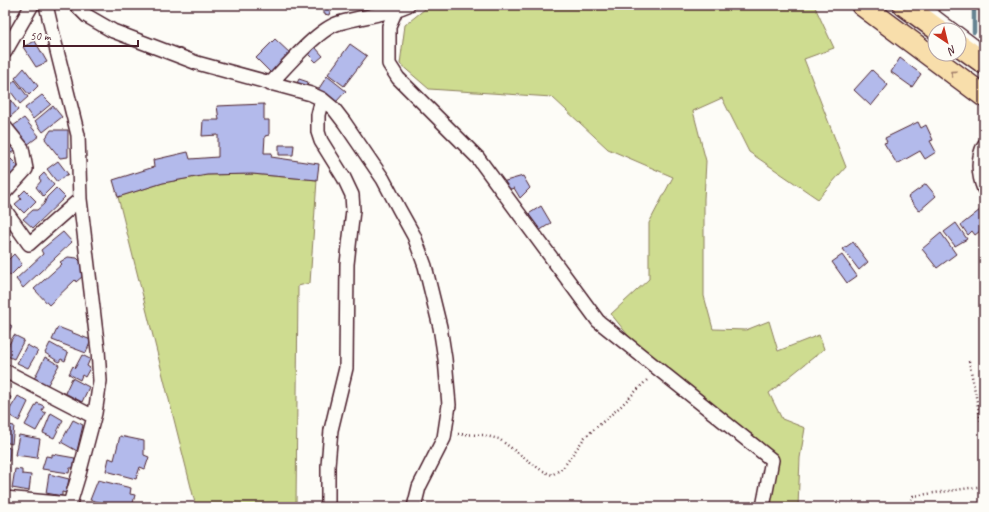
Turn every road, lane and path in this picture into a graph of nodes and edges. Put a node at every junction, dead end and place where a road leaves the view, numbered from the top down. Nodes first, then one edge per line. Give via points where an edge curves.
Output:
1 (32, 5) edge
2 (46, 5) edge
3 (76, 5) edge
4 (862, 5) edge
5 (904, 5) edge
6 (925, 5) edge
7 (400, 7) edge
8 (927, 22) edge
9 (948, 22) edge
10 (967, 36) edge
11 (984, 49) edge
12 (967, 51) edge
13 (5, 52) edge
14 (984, 63) edge
15 (270, 84) junction
16 (984, 96) edge
17 (322, 99) junction
18 (5, 127) edge
19 (984, 144) edge
20 (984, 189) edge
21 (5, 192) edge
22 (80, 199) junction
23 (5, 210) edge
24 (969, 362) dead end
25 (658, 369) junction
26 (5, 372) edge
27 (94, 417) junction
28 (984, 437) edge
29 (444, 438) junction
30 (984, 486) edge
31 (5, 498) edge
32 (69, 505) edge
33 (328, 507) edge
34 (414, 507) edge
35 (763, 507) edge
36 (909, 507) edge

1 - 13 street
2 - 22 street via 78,135
3 - 15 street via 87,16 113,31 197,63
16 -> 4 main road
5 - 8 main road
6 - 9 lane
7 - 15 street via 338,23 319,34
7 - 25 street via 389,26 389,64 398,78 478,158 598,322
10 - 11 lane
12 - 14 main road
15 - 17 street
17 - 29 street via 344,122 382,180 417,243 440,327 445,359 449,405
17 - 33 street via 318,114 318,132 352,195 353,210 347,264 346,368 331,430
18 - 21 street via 22,148 26,169
19 - 20 street via 980,152 979,172
22 - 23 street via 30,244
22 - 27 street via 98,350 100,382
24 - 28 path
25 - 29 path via 585,437 563,468 552,474 541,470 498,439 483,435 458,434
25 - 35 street via 772,460
26 - 27 street
27 - 32 street
29 - 34 street via 419,487
30 - 36 path via 913,496
31 - 32 street

